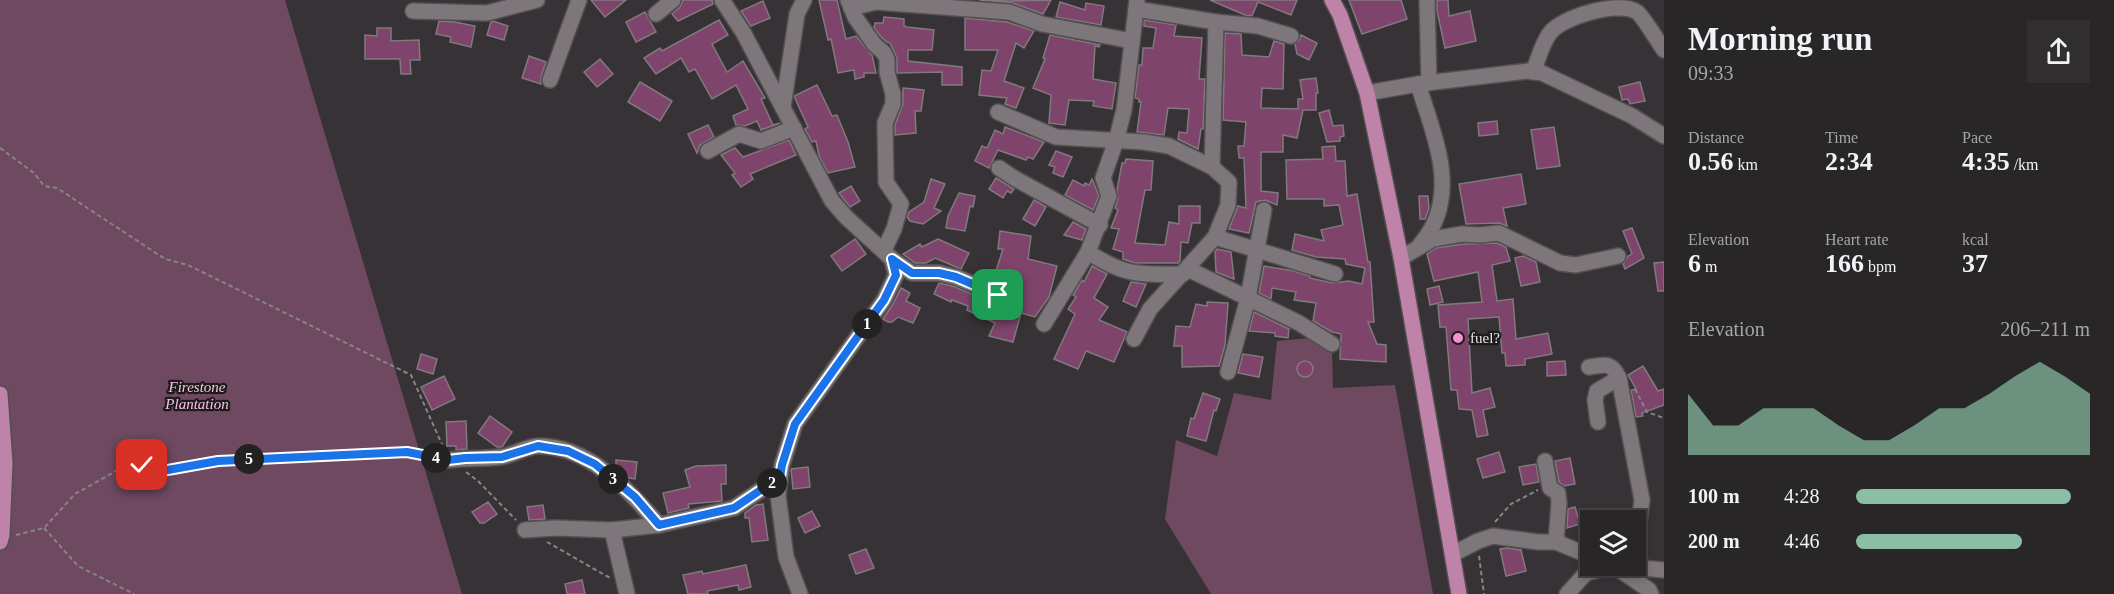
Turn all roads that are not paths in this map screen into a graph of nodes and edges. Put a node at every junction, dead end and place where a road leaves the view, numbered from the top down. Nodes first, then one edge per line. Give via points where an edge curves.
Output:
1 (537, 0) edge
2 (579, 0) edge
3 (673, 0) edge
4 (722, 0) edge
5 (804, 0) edge
6 (1332, 0) edge
7 (1427, 0) edge
8 (850, 4) edge
9 (1136, 4) edge
10 (423, 8) edge
11 (656, 14) dead end
12 (1216, 22) junction
13 (1291, 36) dead end
14 (1132, 41) junction
15 (1664, 50) edge
16 (1533, 72) junction
17 (550, 81) dead end
18 (1423, 84) junction
19 (1367, 93) junction
20 (783, 107) junction
21 (998, 112) dead end
22 (794, 128) junction
23 (1664, 136) edge
24 (1116, 141) junction
25 (708, 151) dead end
26 (1212, 167) junction
27 (999, 168) dead end
28 (1264, 210) dead end
29 (1100, 225) junction
30 (1215, 237) junction
31 (1420, 245) junction
32 (1257, 249) junction
33 (1088, 252) junction
34 (888, 254) junction
35 (1618, 256) dead end
36 (1401, 258) junction
37 (1186, 272) junction
38 (1335, 274) dead end
39 (998, 295) dead end
40 (1248, 298) junction
41 (1044, 324) dead end
42 (1134, 339) dead end
43 (1332, 345) dead end
44 (1589, 367) dead end
45 (1228, 372) dead end
46 (1620, 381) junction
47 (0, 394) edge
48 (1598, 422) dead end
49 (448, 460) road end
50 (1545, 461) dead end
51 (780, 477) junction
52 (1641, 510) edge
53 (659, 525) junction
54 (525, 530) dead end
55 (612, 530) junction
56 (1, 538) edge
57 (1556, 542) junction
58 (1580, 552) edge
59 (1453, 554) junction
60 (1646, 569) edge
61 (1664, 570) edge
62 (1583, 576) edge
63 (1628, 576) edge
64 (627, 594) edge
65 (801, 594) edge
66 (1460, 594) edge
67 (1567, 594) edge
68 (1652, 594) edge

1 - 10 street via 487,13
2 - 17 street
3 - 11 street
4 - 20 street
5 - 20 street via 797,14
6 - 19 main road
7 - 18 street
8 - 14 street via 876,2 1009,12 1042,24
8 - 34 street via 855,17 884,53 893,94 885,123 886,182 901,204
9 - 12 street
9 - 14 street
12 - 13 street via 1258,26
12 - 26 street
14 - 24 street via 1124,110
15 - 16 street via 1637,12 1604,8 1558,24 1548,34
16 - 18 street
16 - 23 street via 1632,116
18 - 19 street
18 - 31 street via 1442,162 1441,199 1435,222
19 - 36 main road
20 - 22 street
21 - 24 street via 1056,137
22 - 25 street via 761,141 739,134
22 - 34 street via 832,201
24 - 26 street via 1169,146
24 - 29 street via 1103,178 1109,196
26 - 30 street via 1229,182 1228,205
27 - 29 street
28 - 32 street
29 - 33 street
30 - 32 street
30 - 37 street
31 - 35 street via 1462,234 1499,233 1560,263 1576,266
31 - 36 street
32 - 38 street
32 - 40 street
33 - 37 street via 1122,271 1145,275
33 - 41 street
34 - 39 street via 912,273 956,277
34 - 51 street via 896,275 884,300 795,424
36 - 59 main road
37 - 40 street
37 - 42 street via 1150,309
40 - 43 street via 1299,323
40 - 45 street
44 - 46 street via 1615,368
46 - 48 street via 1597,391
46 - 52 street
47 - 56 main road via 5,463
49 - 53 street via 502,457 538,446 568,451 595,464 635,497
50 - 57 street via 1550,488 1558,493
51 - 53 street via 734,508
51 - 65 street via 778,495 786,557
53 - 55 street
54 - 55 street
55 - 64 street
57 - 58 street
57 - 59 street via 1493,536
59 - 66 main road
60 - 61 street
62 - 67 street
63 - 68 street

